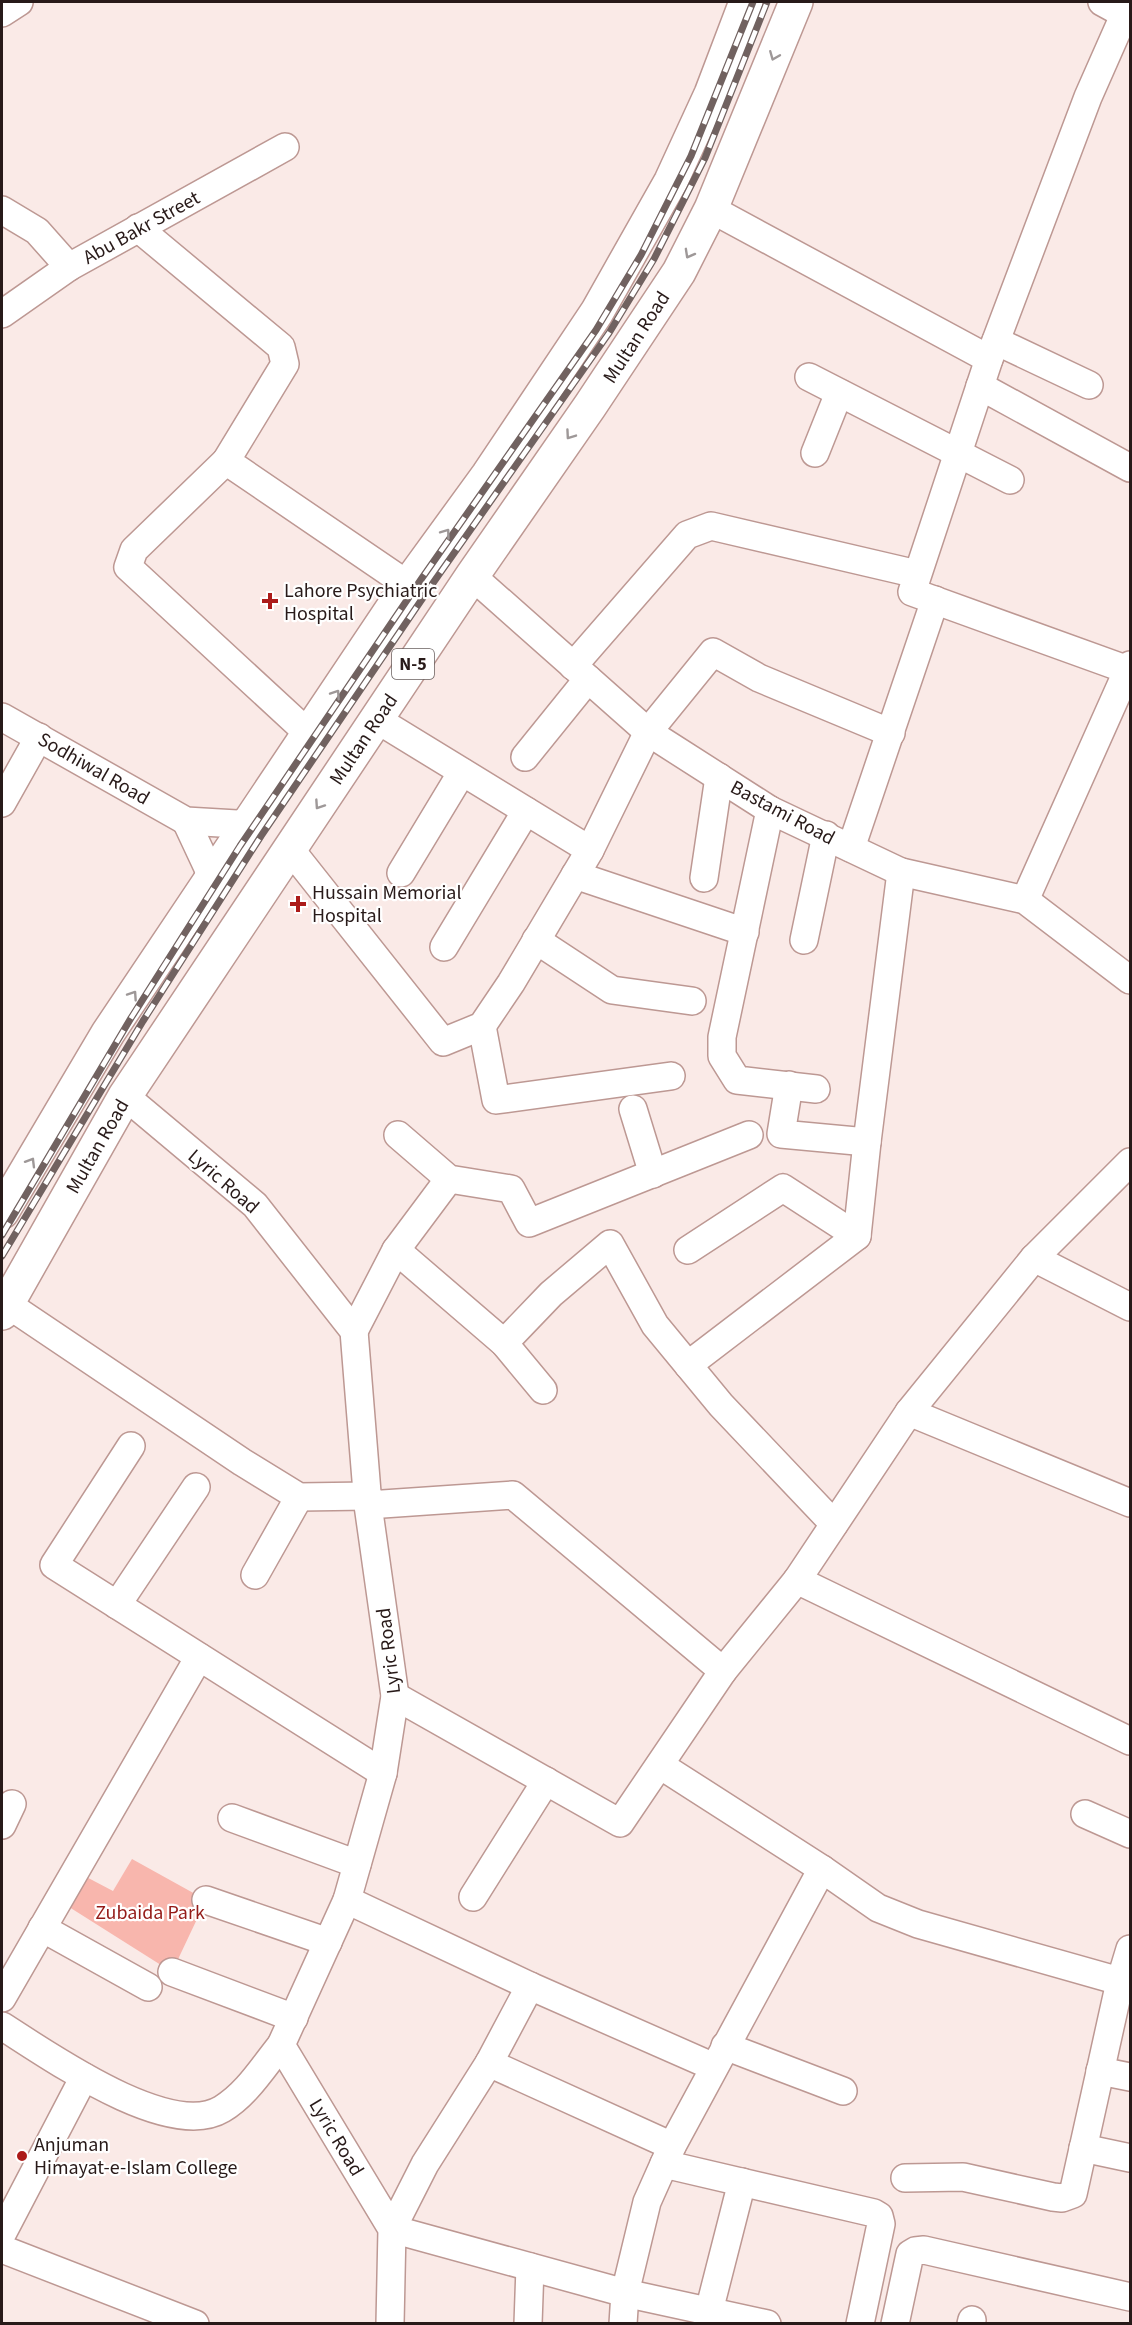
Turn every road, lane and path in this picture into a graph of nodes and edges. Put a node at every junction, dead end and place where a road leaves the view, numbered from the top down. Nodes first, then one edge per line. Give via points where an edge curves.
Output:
1 (19, 2) edge
2 (746, 2) edge
3 (796, 2) edge
4 (1119, 6) edge
5 (2, 13) edge
6 (285, 147) dead end
7 (711, 209) junction
8 (2, 210) edge
9 (138, 228) junction
10 (69, 267) junction
11 (2, 314) edge
12 (993, 350) junction
13 (808, 376) dead end
14 (552, 380) junction
15 (1089, 385) dead end
16 (980, 386) junction
17 (839, 393) junction
18 (590, 406) junction
19 (815, 453) dead end
20 (957, 454) junction
21 (226, 461) junction
22 (1131, 468) edge
23 (1010, 480) dead end
24 (917, 574) junction
25 (472, 576) junction
26 (408, 585) junction
27 (935, 600) junction
28 (1129, 667) edge
29 (581, 672) junction
30 (2, 717) edge
31 (376, 719) junction
32 (648, 732) junction
33 (891, 733) junction
34 (309, 734) junction
35 (39, 737) junction
36 (525, 757) dead end
37 (462, 772) junction
38 (719, 777) junction
39 (2, 803) edge
40 (770, 810) junction
41 (526, 811) junction
42 (186, 820) junction
43 (249, 822) junction
44 (826, 835) junction
45 (851, 848) junction
46 (290, 849) junction
47 (590, 850) junction
48 (901, 872) junction
49 (401, 873) dead end
50 (575, 874) junction
51 (704, 878) dead end
52 (210, 881) junction
53 (1025, 900) junction
54 (744, 932) junction
55 (536, 940) junction
56 (804, 940) dead end
57 (444, 947) dead end
58 (1129, 973) edge
59 (692, 1002) dead end
60 (482, 1026) junction
61 (671, 1076) dead end
62 (789, 1085) junction
63 (816, 1089) dead end
64 (125, 1096) junction
65 (633, 1109) dead end
66 (398, 1135) dead end
67 (749, 1135) dead end
68 (867, 1142) junction
69 (1131, 1162) edge
70 (653, 1174) junction
71 (449, 1179) junction
72 (2, 1212) edge
73 (857, 1236) junction
74 (396, 1250) junction
75 (688, 1250) dead end
76 (1034, 1258) junction
77 (1131, 1307) edge
78 (4, 1308) edge
79 (354, 1331) junction
80 (504, 1343) junction
81 (687, 1365) junction
82 (543, 1390) dead end
83 (909, 1412) junction
84 (131, 1446) dead end
85 (196, 1487) dead end
86 (299, 1497) junction
87 (368, 1500) junction
88 (1131, 1503) edge
89 (834, 1524) junction
90 (255, 1575) dead end
91 (797, 1580) junction
92 (117, 1605) junction
93 (199, 1657) junction
94 (723, 1671) junction
95 (395, 1696) junction
96 (1131, 1741) edge
97 (660, 1765) junction
98 (382, 1773) junction
99 (546, 1781) junction
100 (1085, 1814) dead end
101 (232, 1818) dead end
102 (1131, 1834) edge
103 (357, 1864) junction
104 (822, 1869) junction
105 (473, 1897) dead end
106 (206, 1900) dead end
107 (347, 1900) junction
108 (42, 1928) junction
109 (328, 1942) junction
110 (1131, 1949) edge
111 (172, 1972) dead end
112 (1125, 1983) edge
113 (530, 1986) junction
114 (148, 1987) dead end
115 (2, 1998) edge
116 (294, 2018) junction
117 (2, 2026) edge
118 (281, 2045) junction
119 (719, 2056) junction
120 (489, 2063) junction
121 (1100, 2071) junction
122 (1131, 2077) edge
123 (84, 2078) junction
124 (843, 2091) dead end
125 (1083, 2148) junction
126 (668, 2155) junction
127 (1131, 2158) edge
128 (905, 2178) dead end
129 (741, 2182) junction
130 (392, 2229) junction
131 (2, 2234) edge
132 (2, 2249) edge
133 (530, 2267) junction
134 (625, 2293) junction
135 (1131, 2297) edge
136 (717, 2316) edge
137 (195, 2324) edge
138 (390, 2324) edge
139 (528, 2324) edge
140 (623, 2324) edge
141 (767, 2324) edge
142 (860, 2324) edge
143 (895, 2324) edge

1 - 5 street
2 - 14 main road, N-5 via 711,94 671,181 597,312
3 -> 7 main road, Multan Road / N-5
4 - 12 street
6 - 9 street, Abu Bakr Street
7 - 12 street
7 -> 18 main road, Multan Road / N-5 via 679,272
8 - 10 street via 37,231
9 - 10 street, Abu Bakr Street
9 - 21 street via 281,347 285,364
10 - 11 street, Abu Bakr Street
12 - 15 street
12 - 16 street
13 - 17 street
14 - 18 main road
26 -> 14 main road, N-5
16 - 20 street
16 - 22 street
17 - 19 street
17 - 20 street
18 -> 25 main road, Multan Road / N-5
20 - 23 street
20 - 24 street
21 - 26 street
21 - 34 street via 134,550 128,567
24 - 27 street via 912,591
24 - 29 street via 711,526 687,535
25 - 29 street, Bastami Road
25 - 31 main road, Multan Road / N-5
34 -> 26 main road, N-5
27 - 28 street
27 - 33 street
28 - 53 street
29 - 32 street, Bastami Road
29 - 36 street
30 - 35 street, Sodhiwal Road
31 - 37 street
31 -> 46 main road, Multan Road / N-5
32 - 33 street via 713,652 759,678
32 - 38 street, Bastami Road
32 - 47 street
33 - 45 street
34 - 43 main road, N-5
35 - 39 street
35 - 42 street, Sodhiwal Road
37 - 41 street
37 - 49 street
38 - 40 street, Bastami Road
38 - 51 street
40 - 44 street, Bastami Road
40 - 54 street
41 - 47 street
41 - 57 street
42 - 43 street, Sodhiwal Road
42 - 52 street
43 - 52 main road, N-5
44 - 45 street, Bastami Road
44 - 56 street
45 - 48 street, Bastami Road
46 - 60 street via 443,1042
46 - 64 main road, Multan Road / N-5
47 - 50 street
48 - 53 street, Bastami Road
48 - 68 street
50 - 54 street
50 - 55 street
72 -> 52 main road, N-5 via 108,1033
53 - 58 street, Bastami Road
54 - 62 street via 722,1037 722,1056 737,1080
55 - 59 street via 612,990
55 - 60 street
60 - 61 street via 496,1100
62 - 63 street
62 - 68 street via 781,1134
64 - 78 main road, Multan Road / N-5
64 - 79 street, Lyric Road via 255,1205
65 - 70 street
66 - 71 street
67 - 70 street
68 - 73 street
69 - 76 street
70 - 71 street via 529,1223 511,1189
71 - 74 street
73 - 75 street via 783,1188
73 - 81 street
74 - 79 street
74 - 80 street
76 - 77 street
76 - 83 street
78 - 86 street
79 - 87 street, Lyric Road
80 - 81 street via 551,1294 610,1244 655,1325
80 - 82 street
81 - 89 street
83 - 88 street
83 - 89 street
84 - 92 street via 54,1565
85 - 92 street
86 - 87 street
86 - 90 street
87 - 94 street via 513,1495
87 - 95 street, Lyric Road
89 - 91 street
91 - 94 street
91 - 96 street
92 - 93 street
93 - 98 street
93 - 108 street
94 - 97 street
95 - 98 street, Lyric Road
95 - 99 street
97 - 99 street via 620,1823
97 - 104 street
98 - 103 street, Lyric Road
99 - 105 street
100 - 102 street
101 - 103 street
103 - 107 street, Lyric Road
104 - 112 street via 878,1908 918,1924
104 - 119 street
106 - 109 street
107 - 109 street, Lyric Road
107 - 113 street
108 - 114 street
108 - 115 street
109 - 116 street, Lyric Road
110 - 112 street
111 - 116 street
112 - 121 street
113 - 119 street
113 - 120 street
116 - 118 street, Lyric Road
117 - 123 street
118 - 123 street via 239,2097 220,2111 202,2116 159,2112
118 - 130 street, Lyric Road
119 - 124 street
119 - 126 street
120 - 126 street
120 - 130 street via 424,2164
121 - 122 street
121 - 125 street
123 - 131 street
125 - 127 street
125 - 128 street via 1073,2194 1062,2198 963,2177
126 - 129 street
126 - 134 street via 647,2202
129 - 136 street
129 - 142 street via 879,2217 881,2224
130 - 133 street
130 - 138 street
132 - 137 street
133 - 134 street
133 - 139 street
134 - 136 street
134 - 140 street
135 - 143 street via 915,2250 910,2254
136 - 141 street

